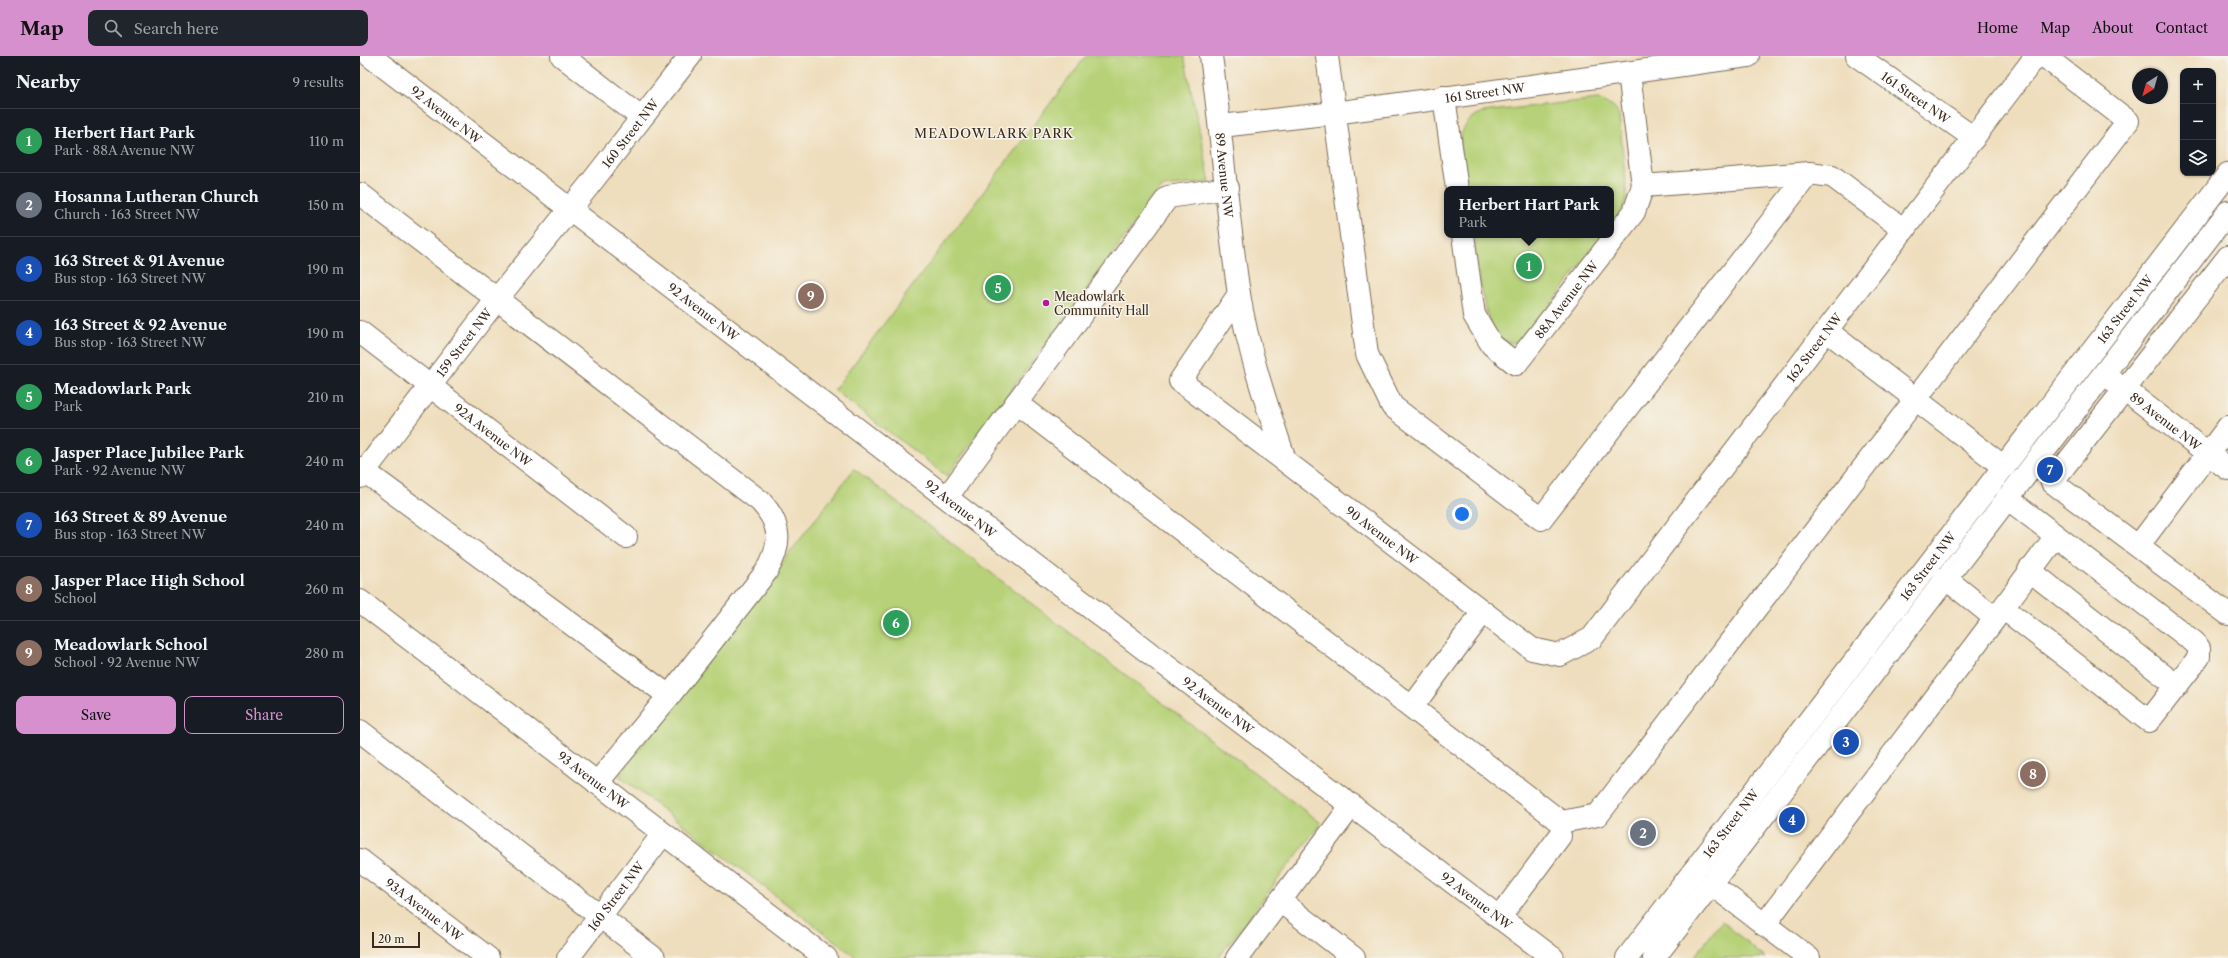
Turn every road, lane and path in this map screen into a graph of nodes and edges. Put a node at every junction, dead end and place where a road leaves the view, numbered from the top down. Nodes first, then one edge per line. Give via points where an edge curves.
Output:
1 (370, 56) edge
2 (562, 56) edge
3 (690, 56) edge
4 (1210, 56) edge
5 (1327, 56) edge
6 (1748, 56) edge
7 (1858, 56) edge
8 (2036, 56) edge
9 (2044, 56) edge
10 (1628, 73) junction
11 (1444, 97) junction
12 (1334, 113) junction
13 (641, 117) junction
14 (1221, 126) junction
15 (1974, 138) junction
16 (1809, 173) junction
17 (2228, 174) edge
18 (1457, 186) edge
19 (1643, 186) junction
20 (1228, 188) junction
21 (360, 194) edge
22 (570, 209) junction
23 (2228, 212) edge
24 (1904, 230) junction
25 (1463, 238) edge
26 (1614, 238) edge
27 (1614, 238) edge
28 (2228, 257) edge
29 (1239, 294) junction
30 (497, 299) junction
31 (1827, 331) junction
32 (360, 332) edge
33 (2104, 373) junction
34 (429, 386) junction
35 (2125, 391) junction
36 (1916, 398) junction
37 (1016, 403) junction
38 (2228, 427) edge
39 (2208, 454) junction
40 (1285, 460) junction
41 (2004, 467) junction
42 (2228, 469) edge
43 (362, 472) edge
44 (947, 497) junction
45 (2007, 498) junction
46 (2056, 536) junction
47 (626, 537) dead end
48 (2139, 545) junction
49 (2029, 570) junction
50 (1945, 578) junction
51 (360, 601) edge
52 (1483, 612) junction
53 (1999, 613) junction
54 (2228, 614) edge
55 (1592, 638) joint
56 (2177, 686) junction
57 (669, 696) junction
58 (1412, 707) junction
59 (360, 731) edge
60 (597, 784) junction
61 (1352, 805) junction
62 (663, 834) junction
63 (1560, 836) dead end
64 (360, 860) edge
65 (1711, 884) junction
66 (1280, 901) junction
67 (600, 916) junction
68 (1499, 918) junction
69 (1764, 925) junction
70 (488, 958) edge
71 (568, 958) edge
72 (654, 958) edge
73 (826, 958) edge
74 (1237, 958) edge
75 (1354, 958) edge
76 (1553, 958) edge
77 (1627, 958) edge
78 (1654, 958) edge
79 (1809, 958) edge

1 - 22 street, 92 Avenue NW
2 - 13 street
3 - 13 street, 160 Street NW
4 - 14 street, 89 Avenue NW
5 - 12 street
6 - 10 street, 161 Street NW
7 - 15 street, 161 Street NW
8 - 15 street, 162 Street NW
9 - 36 street via 2128,121
10 - 11 street, 161 Street NW
10 - 19 street, 88A Avenue NW
11 - 12 street, 161 Street NW
11 - 18 street
12 - 14 street, 161 Street NW
12 - 16 street via 1367,354 1392,406 1541,519
13 - 22 street, 160 Street NW
14 - 20 street, 89 Avenue NW
15 - 24 street, 162 Street NW
16 - 19 street
16 - 24 street via 1832,176
17 - 41 street, 163 Street NW
19 - 26 street, 88A Avenue NW via 1634,212
20 - 29 street, 89 Avenue NW
20 - 37 street via 1168,197
21 - 30 street
22 - 30 street, 159 Street NW
22 - 44 street, 92 Avenue NW
23 - 33 street, 163 Street NW
24 - 31 street, 162 Street NW
25 - 27 street, 88A Avenue NW via 1474,315 1492,346 1516,364
28 - 35 street
29 - 40 street, 89 Avenue NW via 1255,368
29 - 40 street, 90 Avenue NW via 1180,381
30 - 34 street, 159 Street NW
30 - 57 street via 760,501 772,515 778,541 774,559
31 - 36 street
31 - 55 street, 162 Street NW
32 - 34 street, 92A Avenue NW
33 - 35 street, 89 Avenue NW
33 - 45 street, 163 Street NW
34 - 43 street, 159 Street NW
34 - 47 street, 92A Avenue NW
35 - 39 street, 89 Avenue NW
35 - 48 street via 2052,482
36 - 41 street
36 - 58 street via 1598,815 1561,822
37 - 44 street
37 - 58 street
38 - 39 street
39 - 42 street, 89 Avenue NW
39 - 48 street
40 - 52 street, 90 Avenue NW
41 - 77 street, 163 Street NW
43 - 57 street
44 - 61 street, 92 Avenue NW
45 - 46 street
45 - 50 street, 163 Street NW
46 - 49 street
46 - 56 street via 2199,648 2199,657
48 - 54 street
49 - 53 street
49 - 56 street
50 - 53 street
50 - 65 street, 163 Street NW
51 - 60 street, 93 Avenue NW
52 - 55 street, 90 Avenue NW via 1532,649 1560,655
52 - 58 street
53 - 56 street via 2149,721
53 - 69 street
57 - 60 street
59 - 67 street
60 - 62 street, 93 Avenue NW
61 - 66 street
61 - 68 street, 92 Avenue NW
62 - 67 street, 160 Street NW
62 - 73 street, 93 Avenue NW
63 - 68 street
64 - 70 street, 93A Avenue NW
65 - 69 street
65 - 78 street, 163 Street NW
66 - 74 street
66 - 75 street
67 - 71 street, 160 Street NW
67 - 72 street
68 - 76 street, 92 Avenue NW
69 - 79 street

